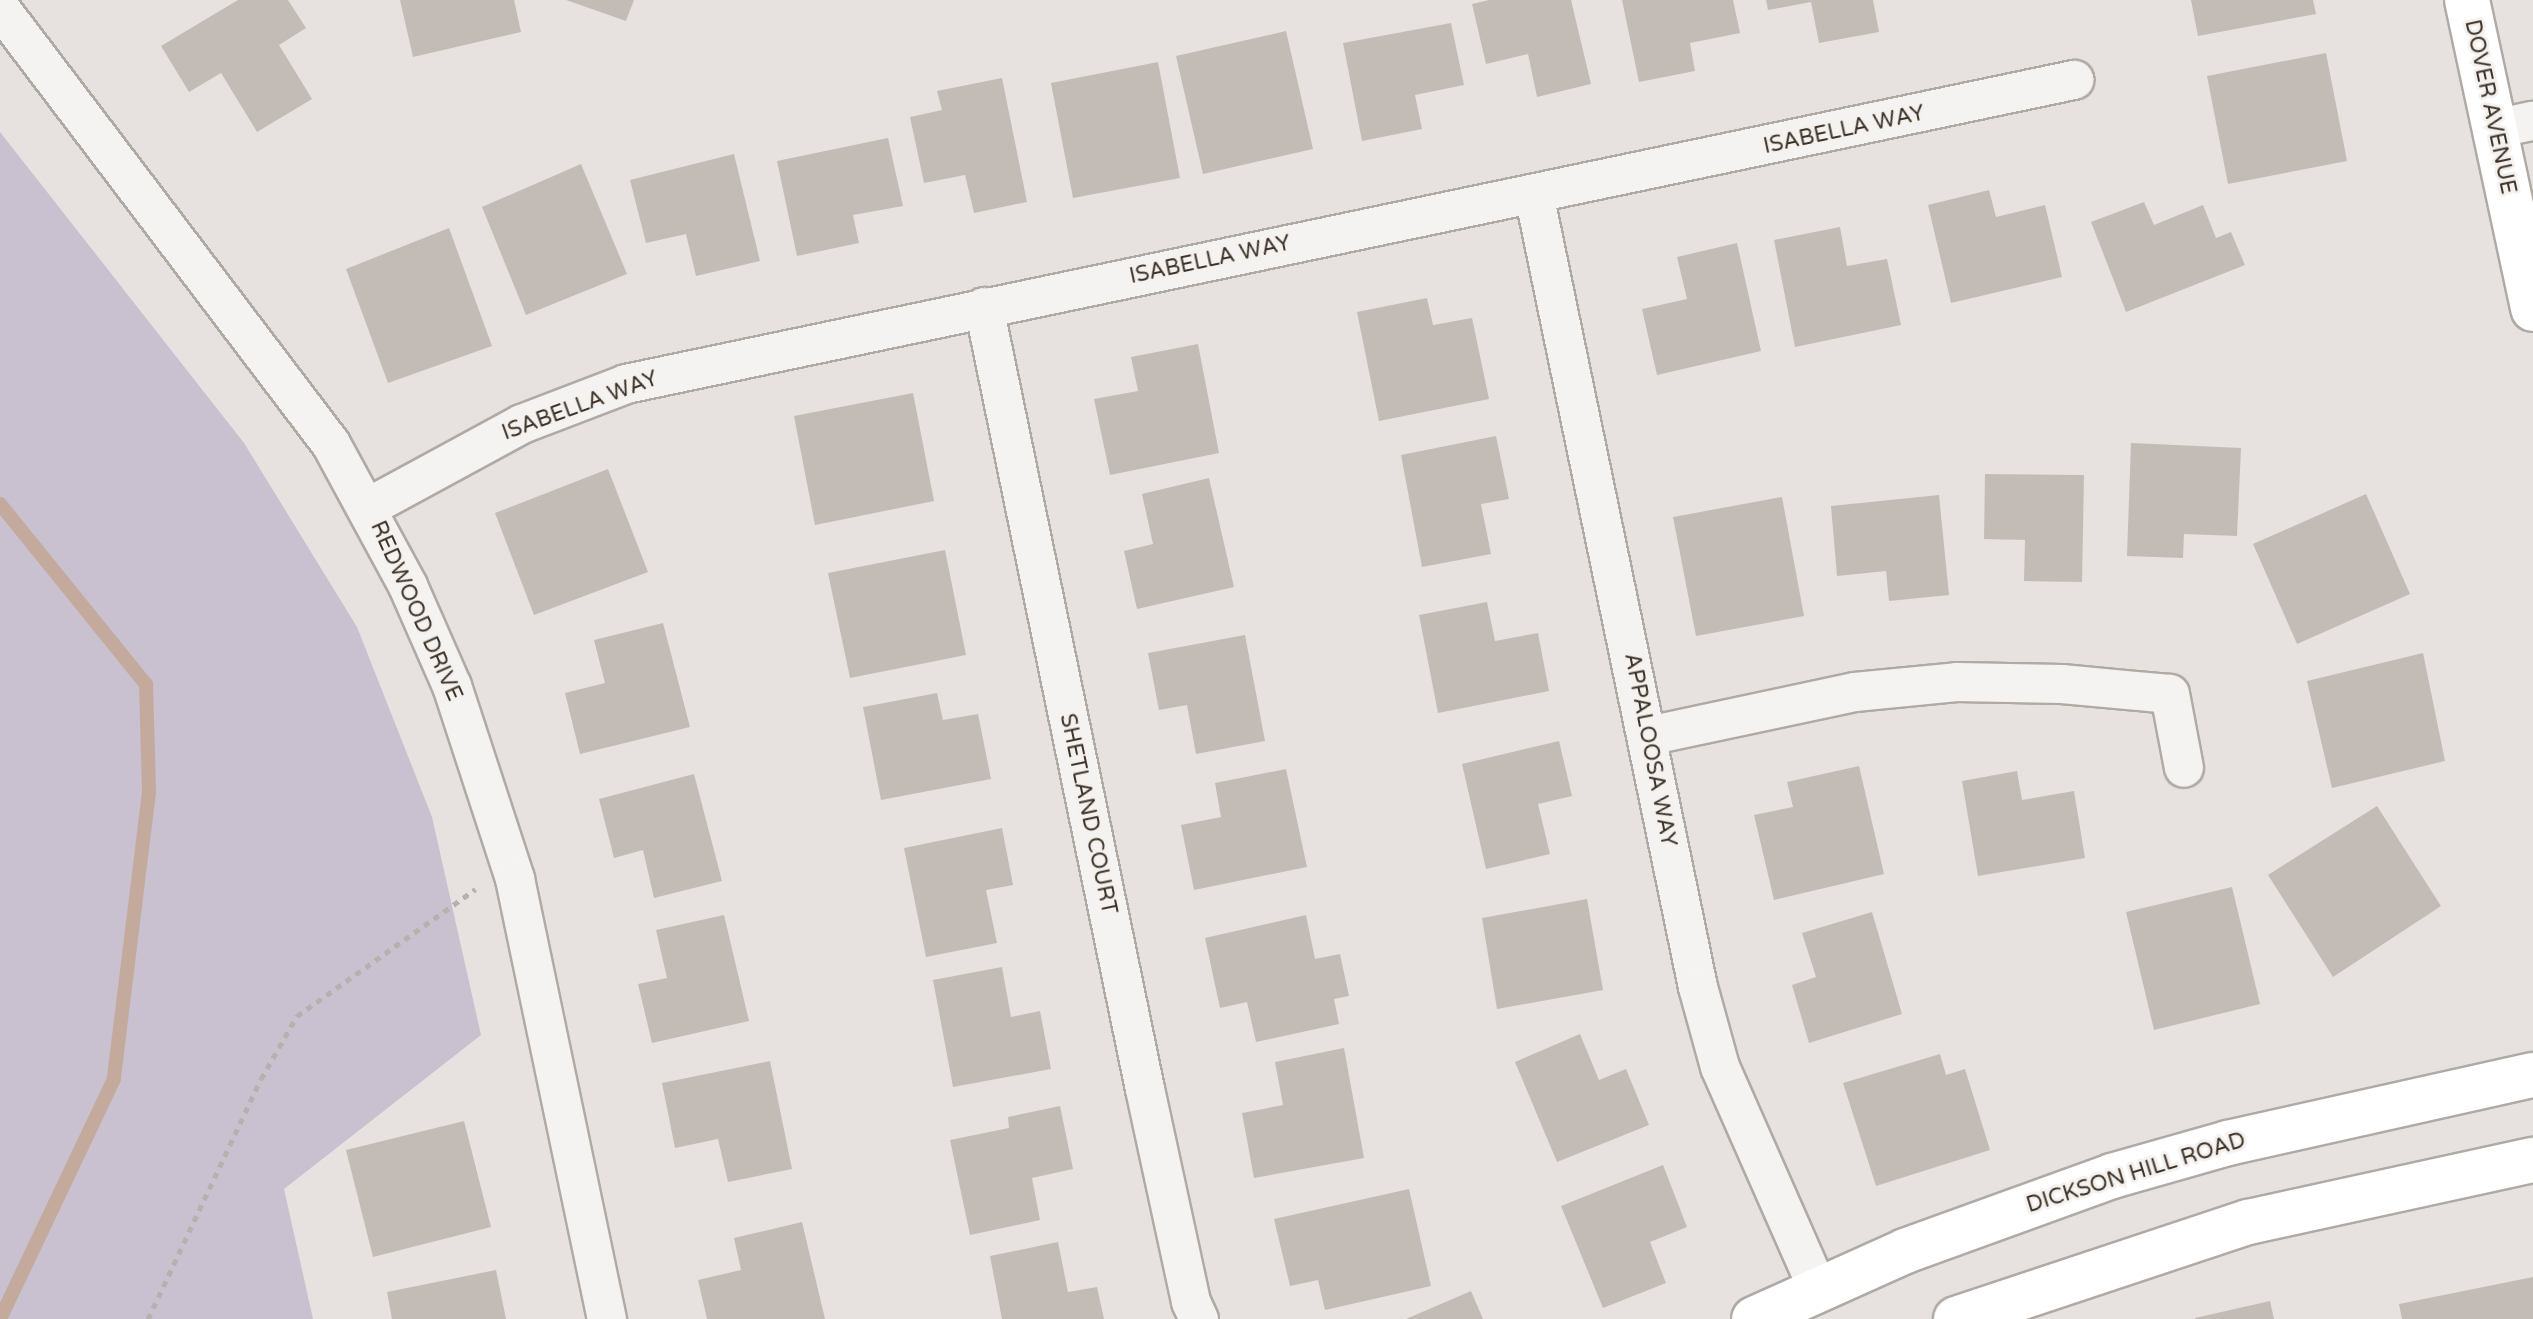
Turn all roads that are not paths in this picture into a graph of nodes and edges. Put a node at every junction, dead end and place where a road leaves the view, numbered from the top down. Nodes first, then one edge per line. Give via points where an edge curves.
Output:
1 (2467, 0) edge
2 (0, 8) edge
3 (2074, 80) dead end
4 (2514, 125) edge
5 (1534, 194) junction
6 (984, 307) junction
7 (2533, 309) edge
8 (369, 507) junction
9 (1648, 736) junction
10 (2184, 768) dead end
11 (2533, 1075) edge
12 (2533, 1160) edge
13 (1818, 1289) junction
14 (2023, 1307) edge
15 (607, 1319) edge
16 (1199, 1319) edge
17 (1754, 1319) edge
18 (1956, 1319) edge

1 - 4 street, DOVER AVENUE
2 - 8 street, REDWOOD DRIVE via 256,339
3 - 5 street, ISABELLA WAY
4 - 7 street, DOVER AVENUE
5 - 6 street, ISABELLA WAY
5 - 9 street, APPALOOSA WAY
6 - 8 street, ISABELLA WAY via 626,384 522,424
6 - 16 street, SHETLAND COURT via 1151,1120
8 - 15 street, REDWOOD DRIVE via 452,686 515,879
9 - 10 street via 1855,692 1957,682 2062,684 2170,694
9 - 13 street, APPALOOSA WAY via 1698,987 1720,1067
11 - 13 street, DICKSON HILL ROAD via 2228,1143 2112,1176 1905,1251
12 - 14 street via 2248,1222
13 - 17 street, DICKSON HILL ROAD
14 - 18 street

